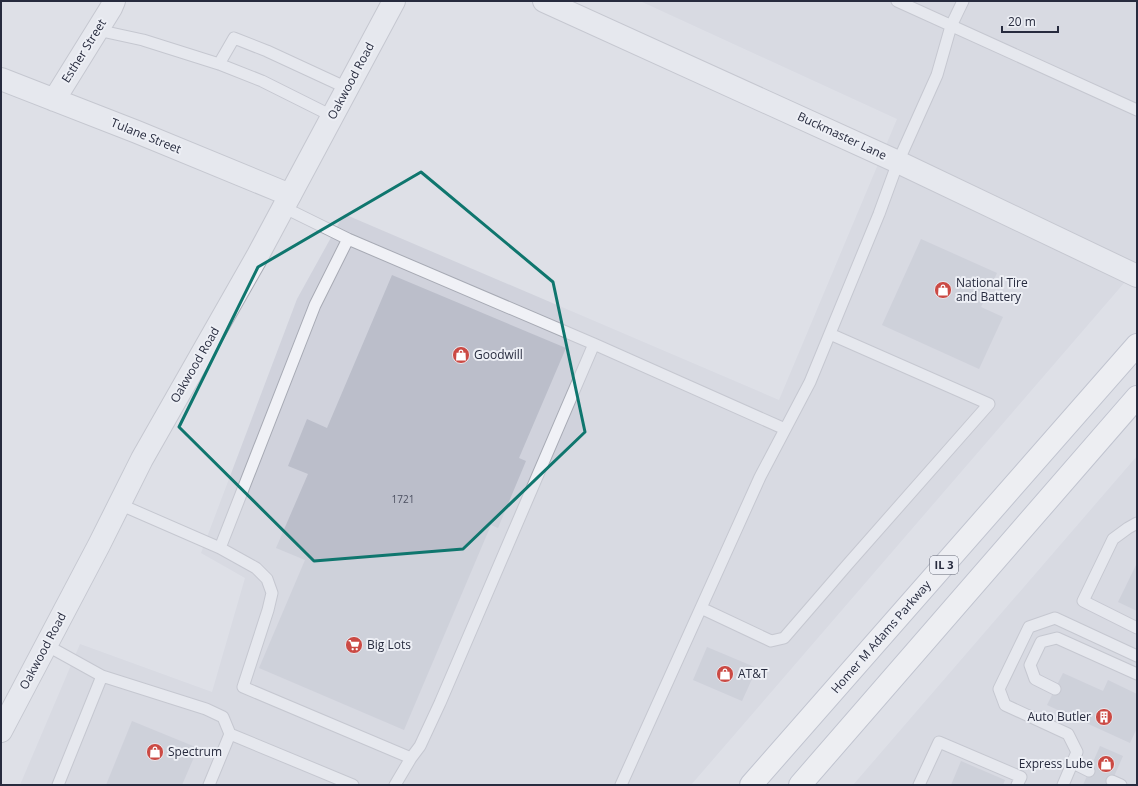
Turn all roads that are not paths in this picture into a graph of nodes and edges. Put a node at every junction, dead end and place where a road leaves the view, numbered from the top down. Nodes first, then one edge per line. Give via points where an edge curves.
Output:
1 (114, 1) edge
2 (394, 1) edge
3 (544, 1) edge
4 (897, 1) edge
5 (963, 1) edge
6 (568, 6) edge
7 (952, 26) junction
8 (97, 30) junction
9 (219, 64) junction
10 (1, 79) edge
11 (347, 88) junction
12 (54, 100) junction
13 (1137, 110) edge
14 (332, 116) junction
15 (898, 162) junction
16 (287, 201) junction
17 (348, 239) junction
18 (1137, 276) edge
19 (830, 334) junction
20 (594, 344) junction
21 (1137, 345) edge
22 (1137, 397) edge
23 (785, 429) junction
24 (119, 504) junction
25 (1137, 523) edge
26 (220, 548) junction
27 (701, 608) junction
28 (1137, 628) edge
29 (46, 645) junction
30 (1137, 656) edge
31 (1137, 674) edge
32 (102, 676) junction
33 (1055, 689) dead end
34 (1, 731) edge
35 (230, 734) junction
36 (411, 758) junction
37 (1073, 763) junction
38 (1089, 771) dead end
39 (58, 785) edge
40 (209, 785) edge
41 (353, 785) edge
42 (395, 785) edge
43 (621, 785) edge
44 (751, 785) edge
45 (800, 785) edge
46 (919, 785) edge
47 (1017, 785) edge
48 (1063, 785) edge

1 - 8 street, Esther Street
2 - 11 street, Oakwood Road
3 - 6 street, Buckmaster Lane
4 - 7 lane
5 - 7 lane
6 - 15 street, Buckmaster Lane
7 - 13 lane
7 - 15 lane via 937,75
8 - 9 lane via 143,40
8 - 12 street, Esther Street
9 - 11 lane via 234,38
9 - 14 lane via 262,81
10 - 12 street, Tulane Street
11 - 14 street, Oakwood Road
12 - 16 street, Tulane Street via 188,152
14 - 16 street, Oakwood Road
15 - 18 street, Buckmaster Lane
15 - 19 lane
16 - 17 lane
16 - 24 street, Oakwood Road
17 - 20 lane
17 - 26 lane via 315,305
19 - 23 lane via 810,382
19 - 27 lane via 989,404 784,638 771,641
20 - 23 lane
20 - 36 lane via 440,703 420,746
21 - 44 main road, Homer M Adams Parkway / IL 3
22 - 45 main road
23 - 27 lane via 760,477
24 - 26 lane
24 - 29 street, Oakwood Road
25 - 28 lane via 1113,539 1082,601
26 - 36 lane via 256,568 267,579 272,592 243,687
27 - 43 lane
29 - 32 lane
29 - 34 street, Oakwood Road
30 - 37 lane via 1055,618 1029,627 999,689 1005,705 1068,734 1077,752
31 - 33 lane via 1057,638 1041,642 1030,665 1035,680
32 - 35 lane via 206,709 223,717
32 - 39 lane
35 - 40 lane
35 - 41 lane
36 - 42 lane
37 - 38 lane
37 - 48 lane
46 - 47 lane via 938,742 1021,778

